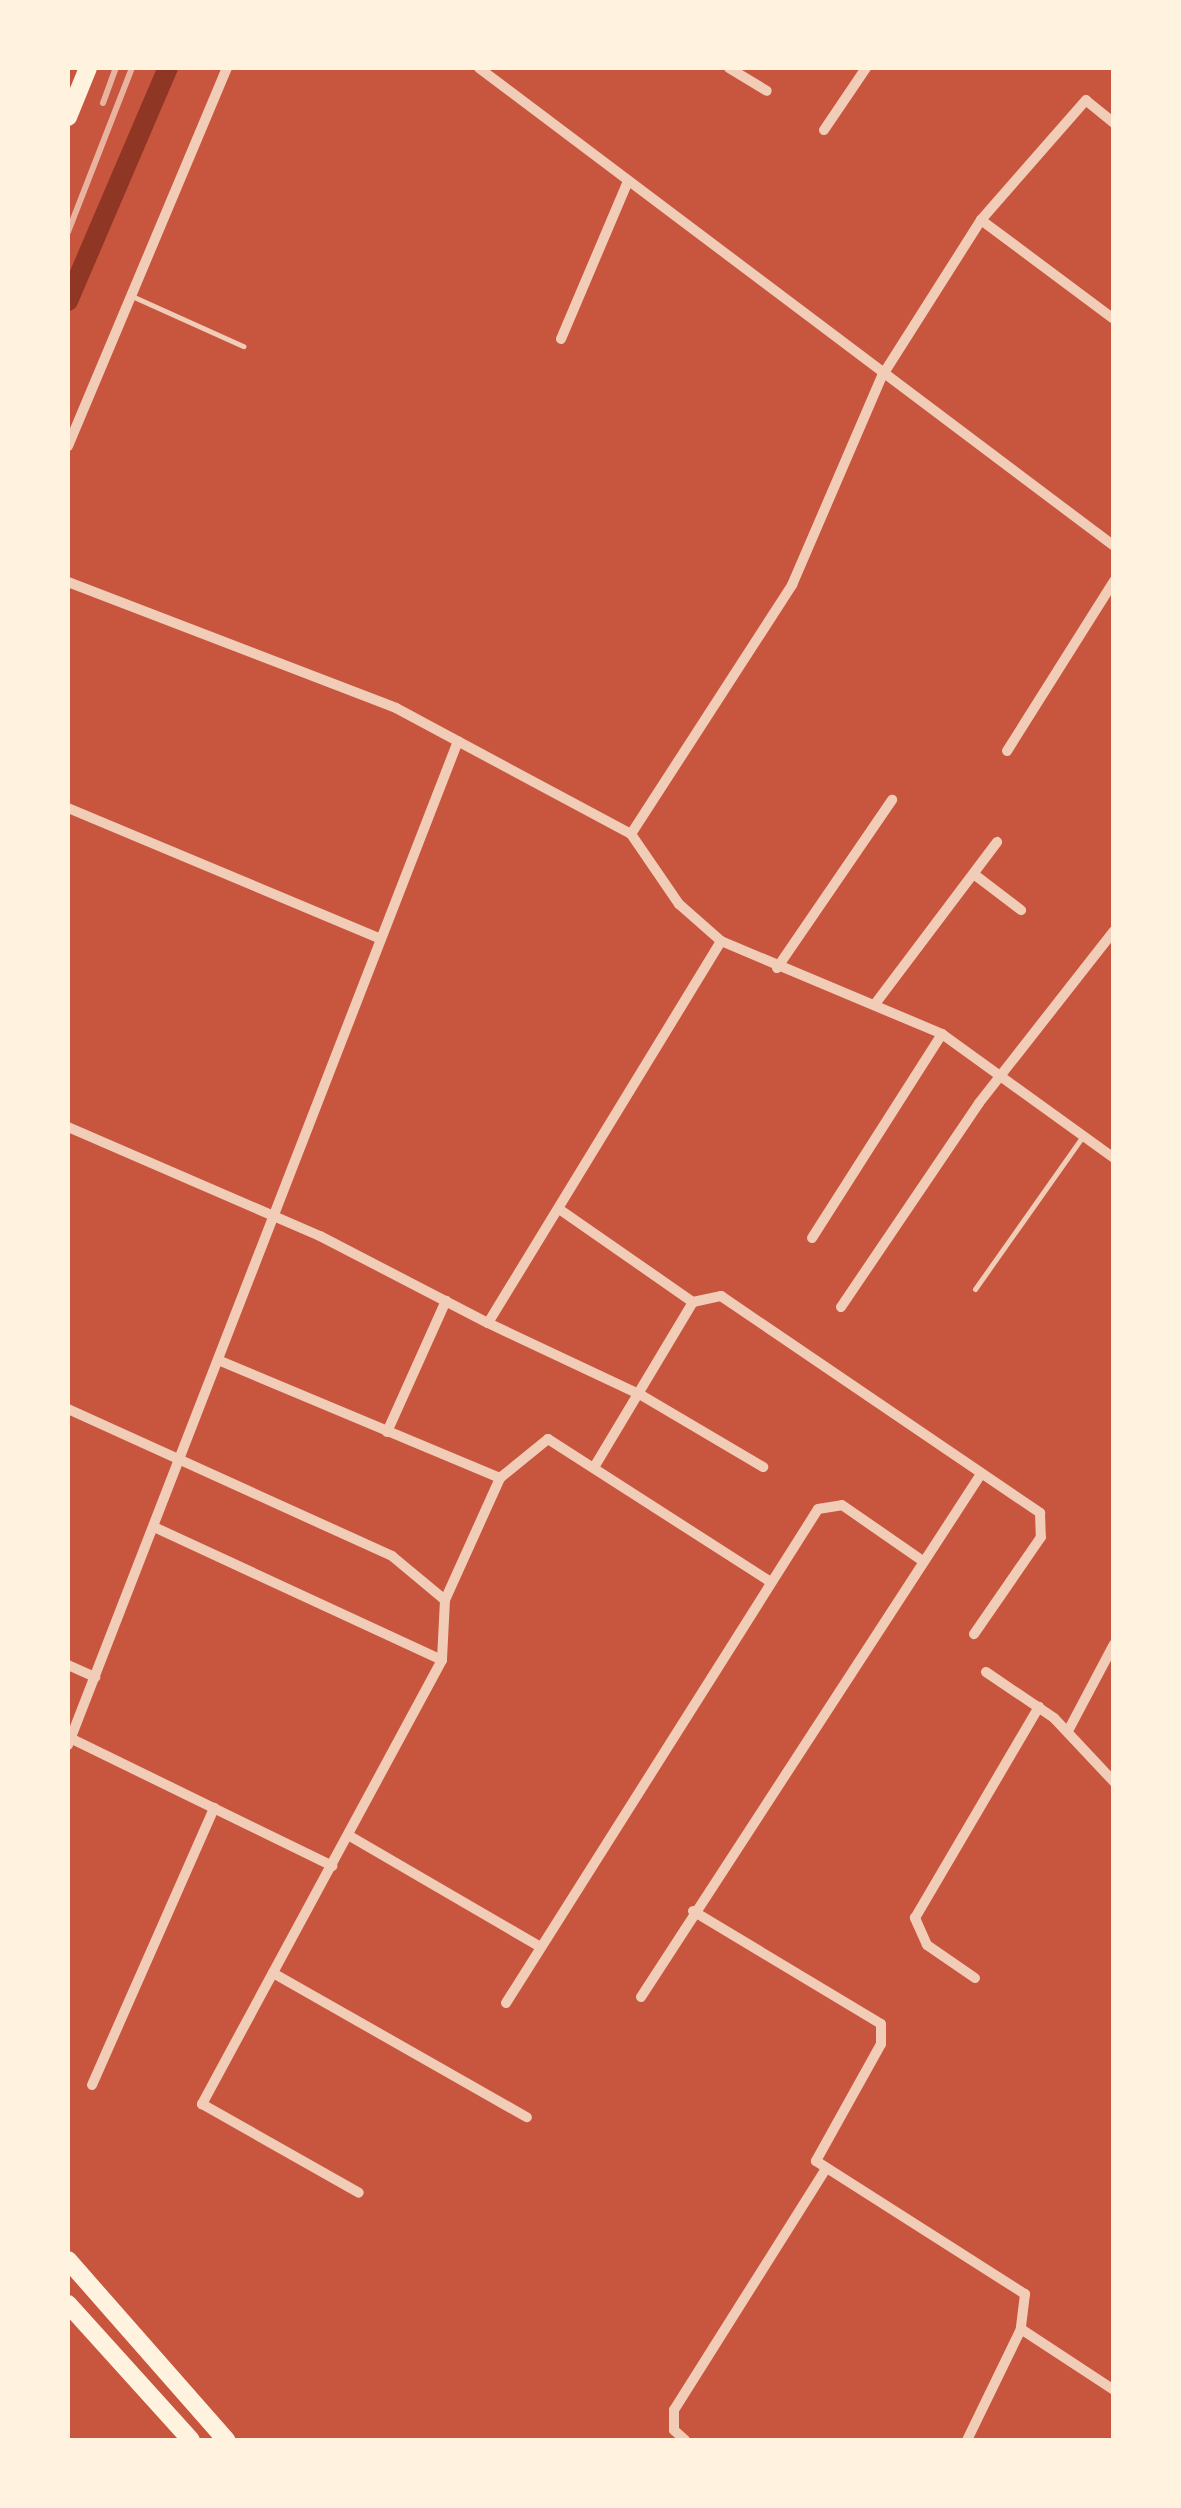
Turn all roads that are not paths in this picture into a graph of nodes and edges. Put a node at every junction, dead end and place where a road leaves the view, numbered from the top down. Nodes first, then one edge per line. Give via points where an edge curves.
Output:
1 (88, 68) edge
2 (227, 68) edge
3 (480, 68) edge
4 (729, 68) edge
5 (866, 68) edge
6 (767, 91) dead end
7 (68, 118) edge
8 (1114, 122) edge
9 (824, 130) dead end
10 (628, 181) junction
11 (980, 220) junction
12 (134, 297) junction
13 (1114, 319) edge
14 (561, 339) dead end
15 (243, 346) dead end
16 (882, 376) junction
17 (68, 446) edge
18 (1114, 546) edge
19 (1114, 581) edge
20 (68, 582) edge
21 (458, 741) junction
22 (1007, 751) dead end
23 (892, 800) dead end
24 (68, 808) edge
25 (632, 834) junction
26 (997, 842) dead end
27 (975, 874) junction
28 (1021, 910) dead end
29 (1114, 931) edge
30 (379, 938) junction
31 (721, 941) junction
32 (776, 968) junction
33 (875, 1004) junction
34 (942, 1034) junction
35 (1008, 1074) junction
36 (68, 1127) edge
37 (1084, 1134) junction
38 (1114, 1158) edge
39 (559, 1210) junction
40 (271, 1213) junction
41 (812, 1238) dead end
42 (975, 1290) dead end
43 (446, 1301) junction
44 (693, 1302) junction
45 (841, 1307) dead end
46 (488, 1322) junction
47 (218, 1360) junction
48 (641, 1395) junction
49 (68, 1409) edge
50 (387, 1432) junction
51 (181, 1454) junction
52 (596, 1464) junction
53 (763, 1467) dead end
54 (981, 1474) junction
55 (500, 1478) junction
56 (154, 1527) junction
57 (920, 1559) junction
58 (768, 1580) junction
59 (446, 1600) junction
60 (974, 1634) dead end
61 (1114, 1644) edge
62 (442, 1660) junction
63 (68, 1665) edge
64 (986, 1672) dead end
65 (94, 1677) junction
66 (1039, 1708) junction
67 (1068, 1731) junction
68 (69, 1741) edge
69 (1114, 1782) edge
70 (214, 1808) junction
71 (348, 1836) junction
72 (332, 1866) junction
73 (693, 1911) junction
74 (538, 1946) junction
75 (273, 1974) junction
76 (976, 1978) dead end
77 (640, 1996) dead end
78 (506, 2003) dead end
79 (92, 2085) dead end
80 (527, 2117) dead end
81 (825, 2170) junction
82 (360, 2193) dead end
83 (68, 2260) edge
84 (68, 2304) edge
85 (1021, 2329) junction
86 (1114, 2390) edge
87 (191, 2440) edge
88 (226, 2440) edge
89 (686, 2440) edge
90 (967, 2440) edge

1 - 7 highway
2 - 12 street
3 - 10 street
4 - 6 street
5 - 9 street
8 - 11 street via 1086,100
10 - 14 street
10 - 16 street
11 - 13 street
11 - 16 street
12 - 15 lane
12 - 17 street
16 - 18 street
16 - 25 street via 792,584
19 - 22 street
20 - 21 street via 367,695
21 - 25 street
21 - 30 street
23 - 32 street
24 - 30 street
25 - 31 street via 679,904
26 - 27 street
27 - 28 street
27 - 33 street
29 - 35 street
30 - 40 street
31 - 32 street
31 - 39 street
32 - 33 street
33 - 34 street
34 - 35 street
34 - 41 street
35 - 37 street
35 - 45 street
36 - 40 street
37 - 38 street
37 - 42 lane
39 - 44 street
39 - 46 street
40 - 43 street
40 - 47 street
43 - 46 street
43 - 50 street
44 - 48 street
44 - 54 street via 720,1296
46 - 48 street
47 - 50 street
47 - 51 street
48 - 52 street
48 - 53 street
49 - 51 street
50 - 55 street
51 - 56 street
51 - 59 street via 392,1556
52 - 55 street via 548,1439
52 - 58 street
54 - 57 street
54 - 60 street via 1045,1521
55 - 59 street
56 - 62 street
56 - 65 street
57 - 58 street via 833,1501
57 - 73 street
58 - 74 street
59 - 62 street
61 - 67 street
62 - 71 street
63 - 65 street
64 - 66 street
65 - 68 street
66 - 67 street
66 - 76 street via 915,1918 927,1945
67 - 69 street
68 - 70 street
70 - 72 street
70 - 79 street
71 - 72 street
71 - 74 street
72 - 75 street
73 - 77 street
73 - 81 street via 881,2024 880,2044 817,2145
74 - 78 street
75 - 80 street
75 - 82 street via 202,2104
81 - 85 street via 1019,2288 1028,2302
81 - 89 street via 674,2410 671,2421
83 - 88 highway
84 - 87 highway
85 - 86 street
85 - 90 street

